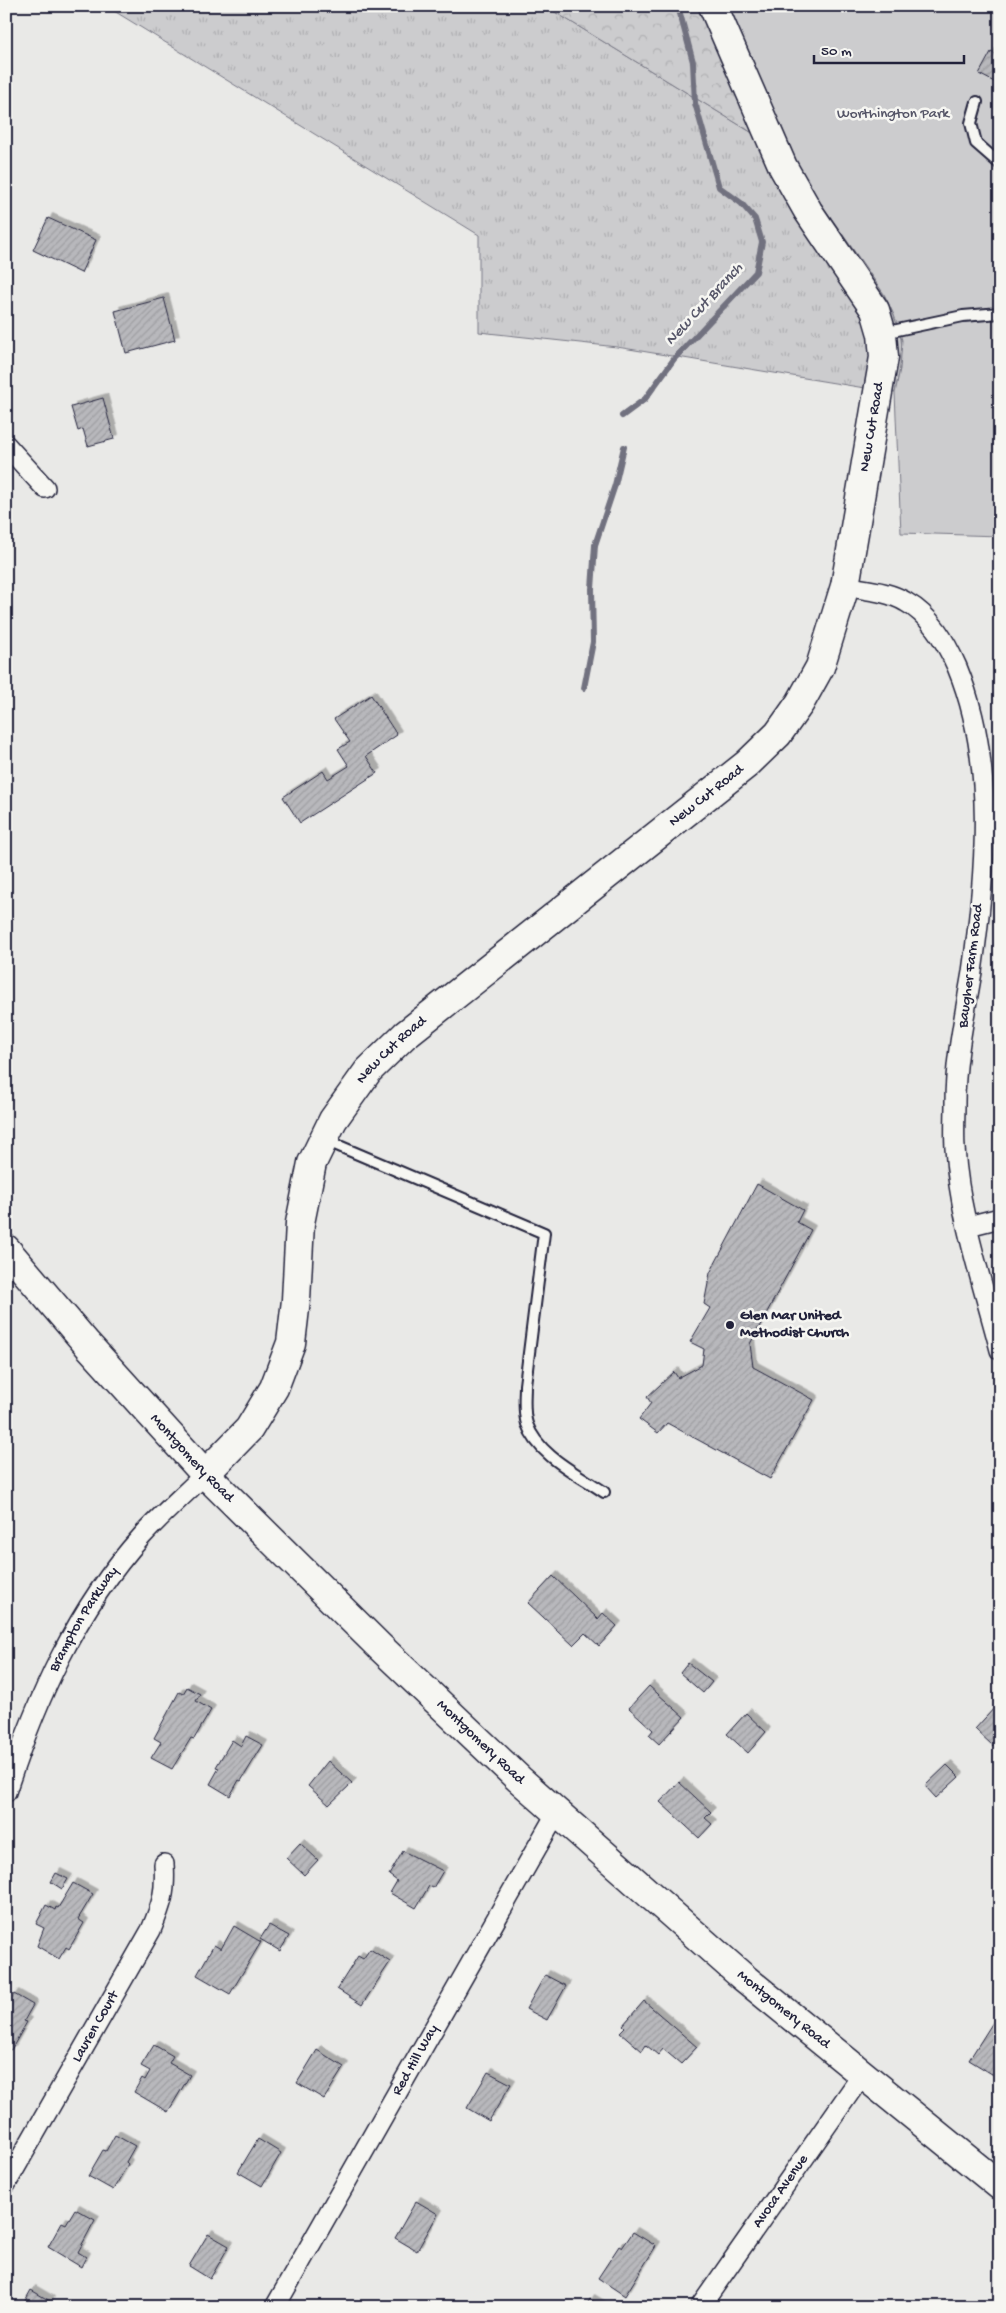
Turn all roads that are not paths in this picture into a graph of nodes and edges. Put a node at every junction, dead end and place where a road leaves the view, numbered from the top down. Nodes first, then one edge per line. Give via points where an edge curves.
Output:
1 (713, 6) edge
2 (977, 102) dead end
3 (1000, 164) edge
4 (1000, 312) edge
5 (882, 334) junction
6 (6, 446) edge
7 (45, 488) dead end
8 (845, 586) junction
9 (324, 1139) junction
10 (1000, 1218) edge
11 (968, 1226) junction
12 (6, 1249) edge
13 (1000, 1350) edge
14 (205, 1474) junction
15 (604, 1492) dead end
16 (6, 1792) edge
17 (556, 1814) junction
18 (164, 1864) dead end
19 (862, 2075) junction
20 (6, 2184) edge
21 (1000, 2186) edge
22 (276, 2307) edge
23 (700, 2307) edge

1 - 5 street, New Cut Road via 784,168 808,211 875,310
2 - 3 lane via 970,123 976,142
4 - 5 lane via 963,316
5 - 8 street, New Cut Road via 881,380
6 - 7 street
8 - 9 street, New Cut Road via 820,667 778,734 747,764 405,1035 368,1071 333,1120
8 - 11 street, Baugher Farm Road via 879,592 906,602 929,620 947,645 960,675 976,732 984,815 983,872 955,1098 955,1148
9 - 14 street, New Cut Road via 312,1163 300,1223 291,1343 274,1388 248,1428
9 - 15 lane via 544,1233 525,1385 527,1424 546,1452
10 - 11 street
11 - 13 street, Baugher Farm Road
12 - 14 street, Montgomery Road
14 - 16 street, Brampton Parkway via 142,1536 104,1585 75,1630 50,1675
14 - 17 street, Montgomery Road via 380,1647
17 - 19 street, Montgomery Road via 743,1978
17 - 22 street, Red Hill Way
18 - 20 street, Lauren Court via 165,1888 151,1930
19 - 21 street, Montgomery Road
19 - 23 street, Avoca Avenue

